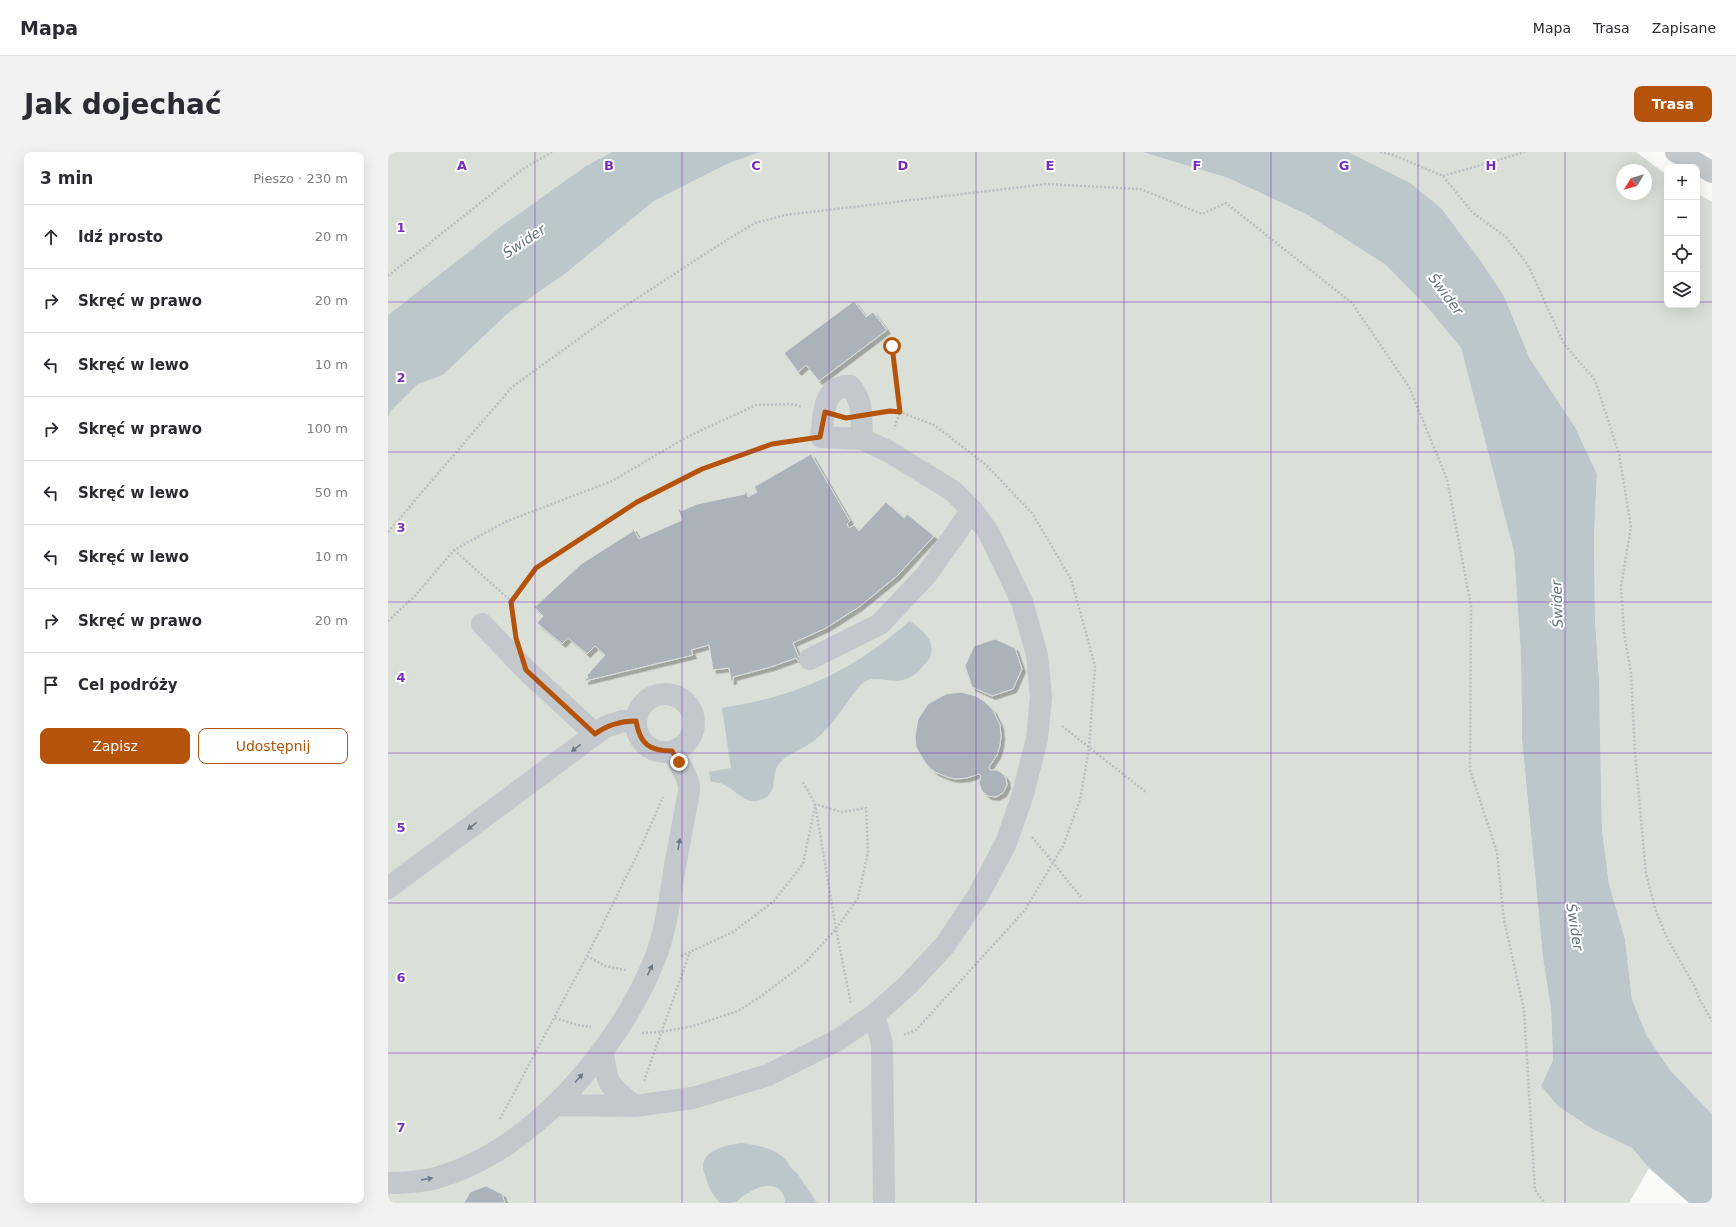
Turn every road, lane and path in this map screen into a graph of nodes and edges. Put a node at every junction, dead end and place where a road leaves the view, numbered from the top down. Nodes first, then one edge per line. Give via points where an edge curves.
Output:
1 (552, 152) edge
2 (1380, 152) edge
3 (1525, 152) edge
4 (1676, 152) edge
5 (1712, 172) edge
6 (1443, 176) junction
7 (388, 276) edge
8 (892, 346) dead end
9 (825, 412) junction
10 (900, 412) junction
11 (861, 416) junction
12 (820, 437) junction
13 (862, 439) junction
14 (888, 451) junction
15 (972, 510) junction
16 (388, 532) edge
17 (454, 550) junction
18 (511, 602) junction
19 (388, 621) edge
20 (482, 624) dead end
21 (515, 630) dead end
22 (810, 659) dead end
23 (1040, 708) junction
24 (636, 721) junction
25 (595, 734) junction
26 (1089, 748) junction
27 (675, 757) junction
28 (803, 782) dead end
29 (1147, 793) dead end
30 (815, 804) junction
31 (1015, 816) junction
32 (1053, 862) junction
33 (388, 888) edge
34 (1081, 897) dead end
35 (690, 952) junction
36 (587, 956) junction
37 (652, 965) junction
38 (874, 1015) junction
39 (555, 1018) junction
40 (1712, 1021) edge
41 (616, 1030) junction
42 (662, 1032) junction
43 (882, 1043) junction
44 (603, 1052) junction
45 (556, 1105) junction
46 (635, 1106) junction
47 (497, 1126) dead end
48 (388, 1183) edge
49 (884, 1203) edge
50 (1545, 1203) edge

1 - 7 path via 523,169
2 - 6 path via 1391,154
3 - 6 path
4 - 5 street
6 - 40 path via 1472,212 1506,237 1528,265 1564,344 1595,380 1619,454 1631,527 1621,586 1624,633 1631,672 1635,753 1646,874 1656,911 1667,938
8 - 10 path
9 - 11 street via 827,399 833,390 841,386 850,386 860,400
9 - 12 street
9 - 17 path via 791,404 756,405 687,437 612,481 505,522
10 - 11 path via 890,411
10 - 14 path
10 - 26 path via 934,424 985,464 1032,512 1071,579 1094,666
11 - 13 street
12 - 13 street
12 - 18 path via 772,444 702,469 637,502 536,568
13 - 14 street
14 - 15 street via 953,491
15 - 22 street via 927,574 880,624
15 - 23 street via 989,533 1022,602 1037,655
16 - 50 path via 512,387 613,314 755,223 784,215 1047,184 1140,189 1202,214 1226,203 1352,303 1409,387 1447,478 1471,606 1470,770 1497,852 1504,920 1524,1010 1535,1190
17 - 18 path
17 - 19 path via 414,597
18 - 21 path
20 - 25 street via 526,670
23 - 26 path
23 - 31 street via 1037,739
24 - 25 street via 623,721 605,727
24 - 27 street via 638,734 646,745
24 - 27 street via 640,707 650,697 664,693 678,696 689,705 694,719 692,733
25 -> 33 street
26 - 29 path
26 - 32 path via 1080,800 1063,846
27 - 36 path via 641,847
37 -> 27 street via 665,926 689,787
28 - 30 path
30 - 35 path via 803,864 774,901 734,932
30 - 42 path via 842,812 866,808 868,852 858,898 804,964 760,997 738,1011 716,1019
31 - 32 path
31 - 38 street via 1006,843 979,894 945,945 907,986
32 - 34 path
32 - 43 path via 1024,910 916,1030
35 - 37 path
35 - 42 path
36 - 37 path via 605,966 627,970
36 - 39 path
41 -> 37 street
38 - 43 street
38 - 46 street via 838,1040 768,1075 693,1098
39 - 41 path via 576,1025
39 - 47 path
41 - 42 path via 638,1033
41 - 44 street
42 - 46 path
43 - 49 street
45 -> 44 street
44 - 46 street via 606,1077 614,1090
45 - 46 street
48 -> 45 street via 436,1178 469,1165 506,1144 535,1124

